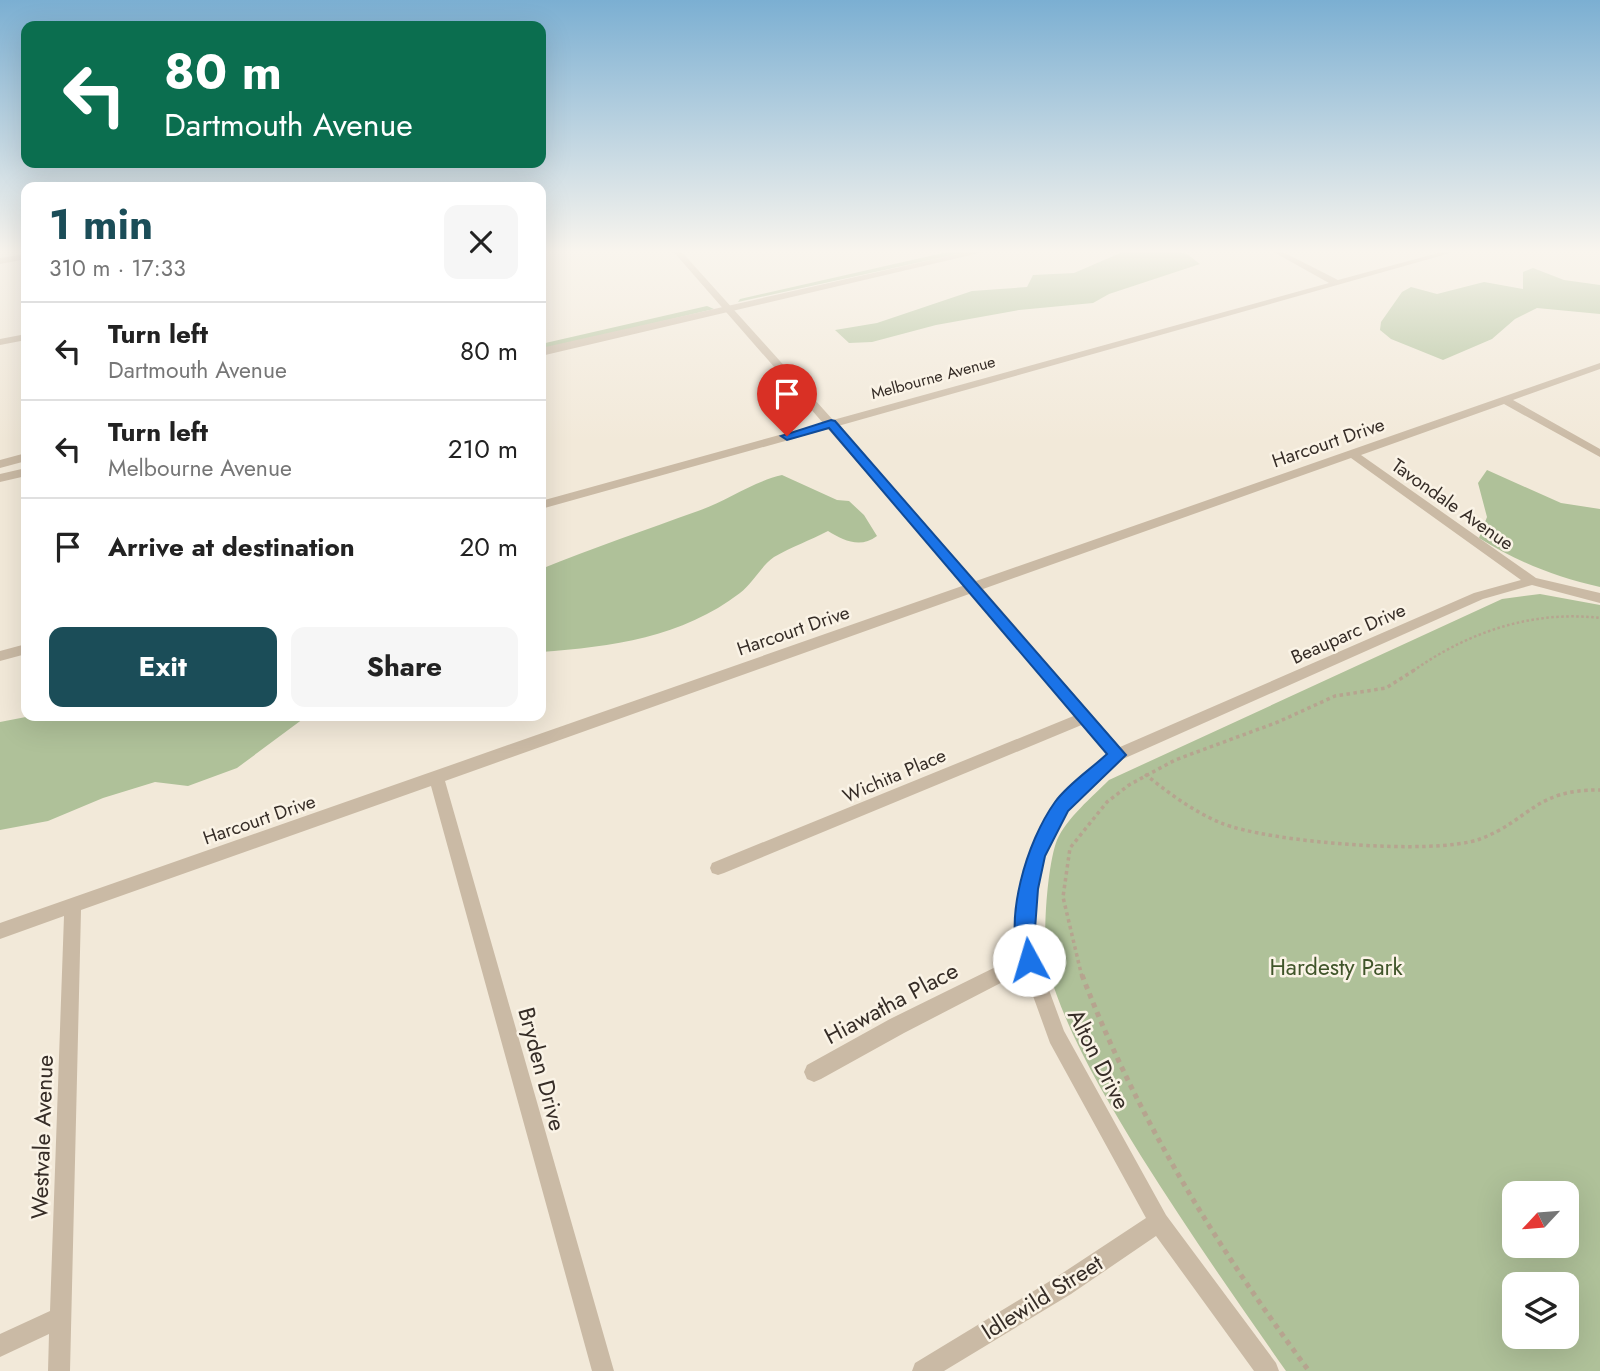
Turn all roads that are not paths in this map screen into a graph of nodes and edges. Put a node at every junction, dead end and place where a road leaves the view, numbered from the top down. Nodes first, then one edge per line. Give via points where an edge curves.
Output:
1 (676, 314) edge
2 (688, 314) edge
3 (735, 314) edge
4 (1224, 314) edge
5 (21, 338) edge
6 (546, 340) edge
7 (0, 342) edge
8 (546, 351) edge
9 (1600, 366) edge
10 (1504, 400) junction
11 (831, 423) junction
12 (1600, 454) edge
13 (1354, 455) junction
14 (21, 458) edge
15 (0, 464) edge
16 (21, 473) edge
17 (0, 478) edge
18 (546, 504) edge
19 (1532, 581) junction
20 (973, 587) junction
21 (1600, 598) edge
22 (21, 650) edge
23 (0, 656) edge
24 (1086, 717) junction
25 (1118, 755) junction
26 (437, 779) junction
27 (718, 868) dead end
28 (73, 905) junction
29 (0, 932) edge
30 (1029, 960) junction
31 (814, 1072) dead end
32 (1159, 1222) junction
33 (61, 1317) junction
34 (0, 1346) edge
35 (59, 1371) edge
36 (603, 1371) edge
37 (923, 1371) edge
38 (1268, 1371) edge

1 - 6 street
2 - 8 street
3 - 11 street
4 - 11 street, Melbourne Avenue
5 - 7 street
9 - 10 street, Harcourt Drive
10 - 12 street
10 - 13 street, Harcourt Drive
11 - 18 street, Melbourne Avenue
11 - 20 street
13 - 19 street, Tavondale Avenue
13 - 20 street, Harcourt Drive
14 - 15 street
16 - 17 street
19 - 21 street, Beauparc Drive
19 - 25 street, Beauparc Drive via 1479,596
20 - 24 street
20 - 26 street, Harcourt Drive
22 - 23 street
24 - 25 street
24 - 27 street, Wichita Place
25 - 30 street, Alton Drive via 1062,806 1036,855 1026,929
26 - 28 street, Harcourt Drive
26 - 36 street, Bryden Drive
28 - 29 street, Harcourt Drive
28 - 33 street, Westvale Avenue
30 - 31 street, Hiawatha Place
30 - 32 street, Alton Drive via 1057,1036
32 - 37 street, Idlewild Street
32 - 38 street, Alton Drive
33 - 34 street
33 - 35 street, Westvale Avenue

